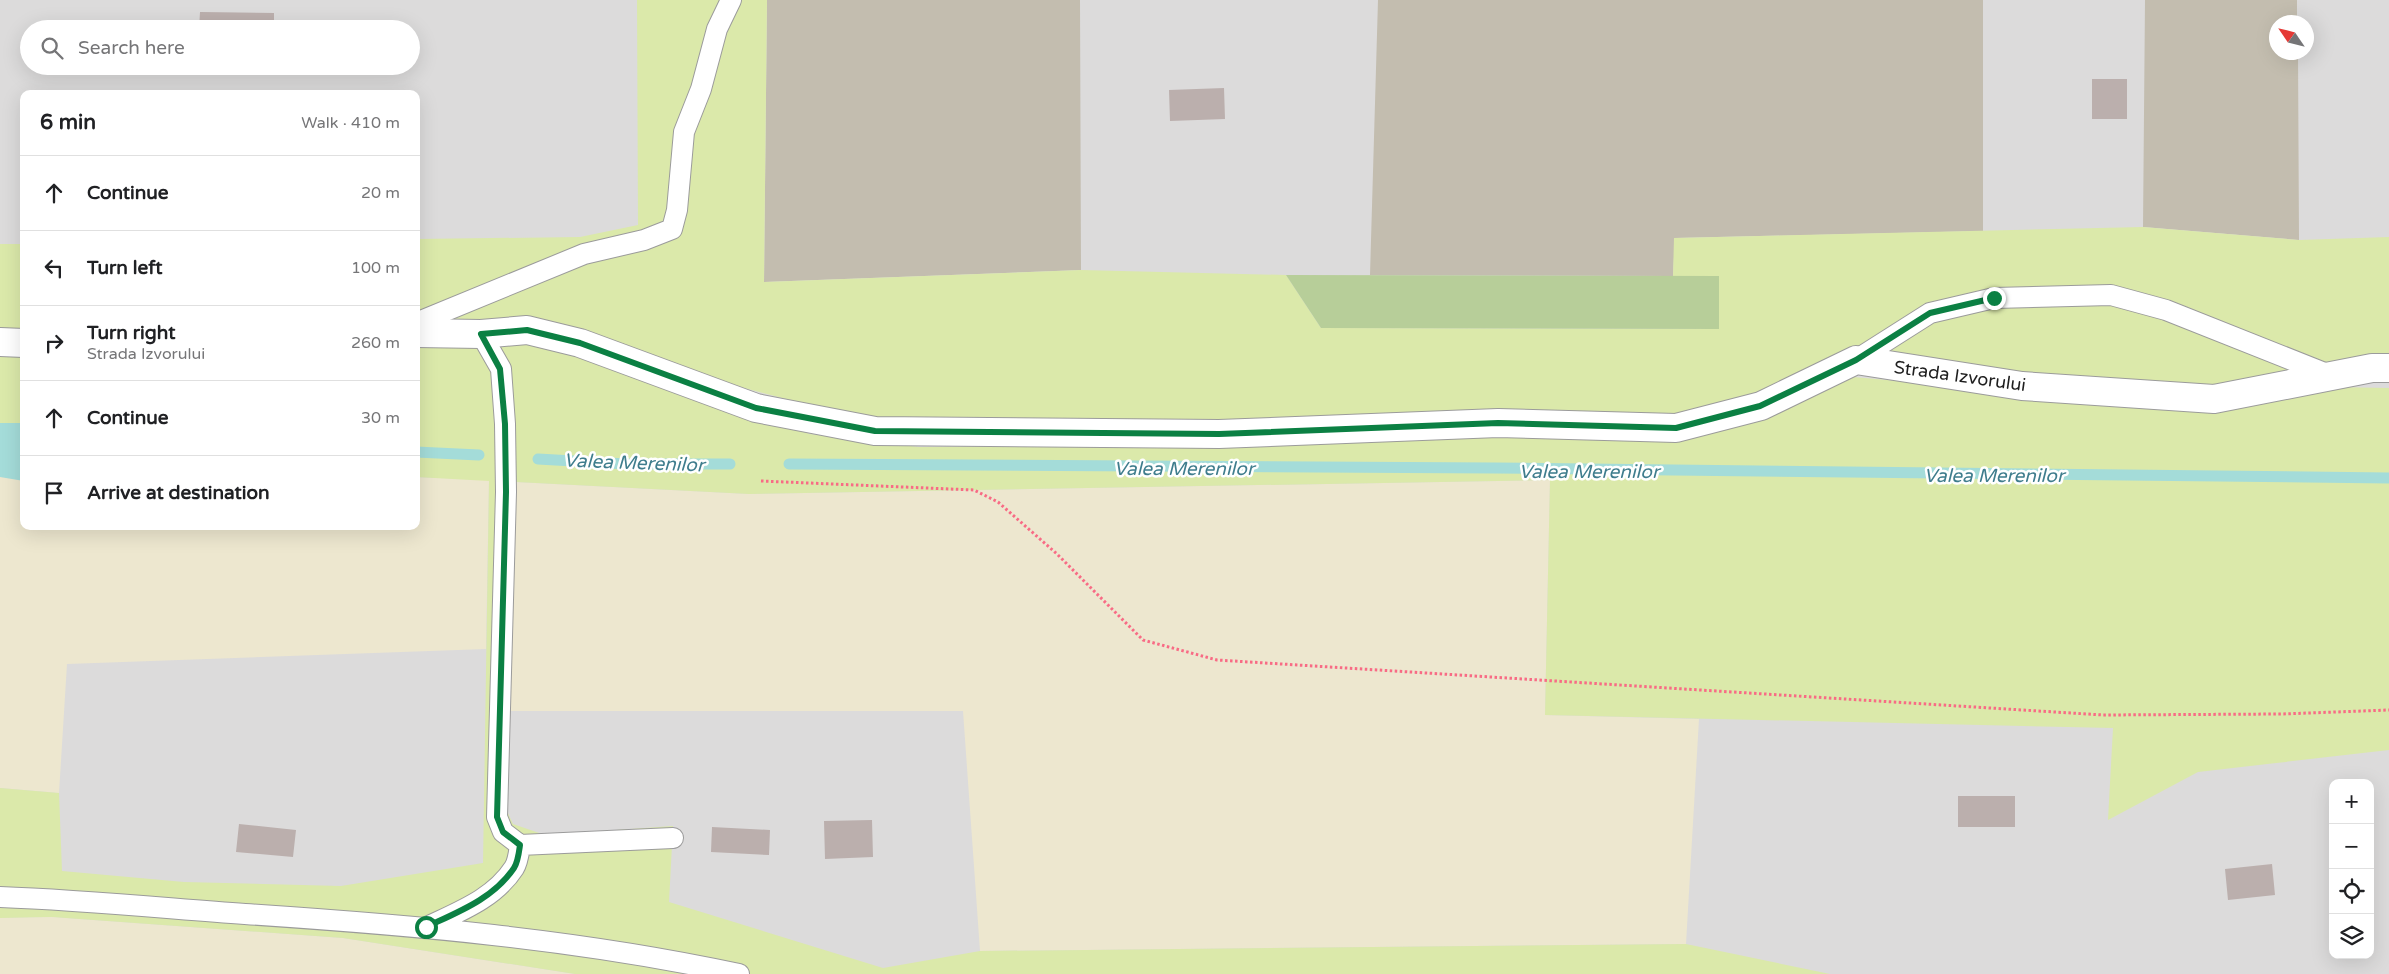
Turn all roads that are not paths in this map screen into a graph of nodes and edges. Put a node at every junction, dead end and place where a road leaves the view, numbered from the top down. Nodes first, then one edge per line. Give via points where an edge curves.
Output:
1 (731, 0) edge
2 (420, 321) edge
3 (420, 333) edge
4 (481, 334) junction
5 (0, 342) edge
6 (20, 343) edge
7 (1856, 360) junction
8 (2389, 368) edge
9 (2332, 376) junction
10 (673, 838) dead end
11 (520, 845) junction
12 (0, 897) edge
13 (426, 927) junction
14 (739, 974) edge

1 - 2 lane via 717,29 701,89 684,132 677,210 672,229 644,240 584,254
3 - 4 street
4 - 7 street via 527,330 580,343 756,408 875,431 1219,434 1498,423 1676,428 1760,406
4 - 11 lane via 500,369 505,424 497,817 503,832
5 - 6 street
7 - 9 street, Strada Izvorului via 2022,386 2214,399
7 - 9 lane via 1930,313 1994,298 2111,295 2166,310
8 - 9 street, Strada Izvorului
10 - 11 lane
11 - 13 lane via 515,867 494,890 479,902
12 - 13 lane
13 - 14 lane via 669,959

